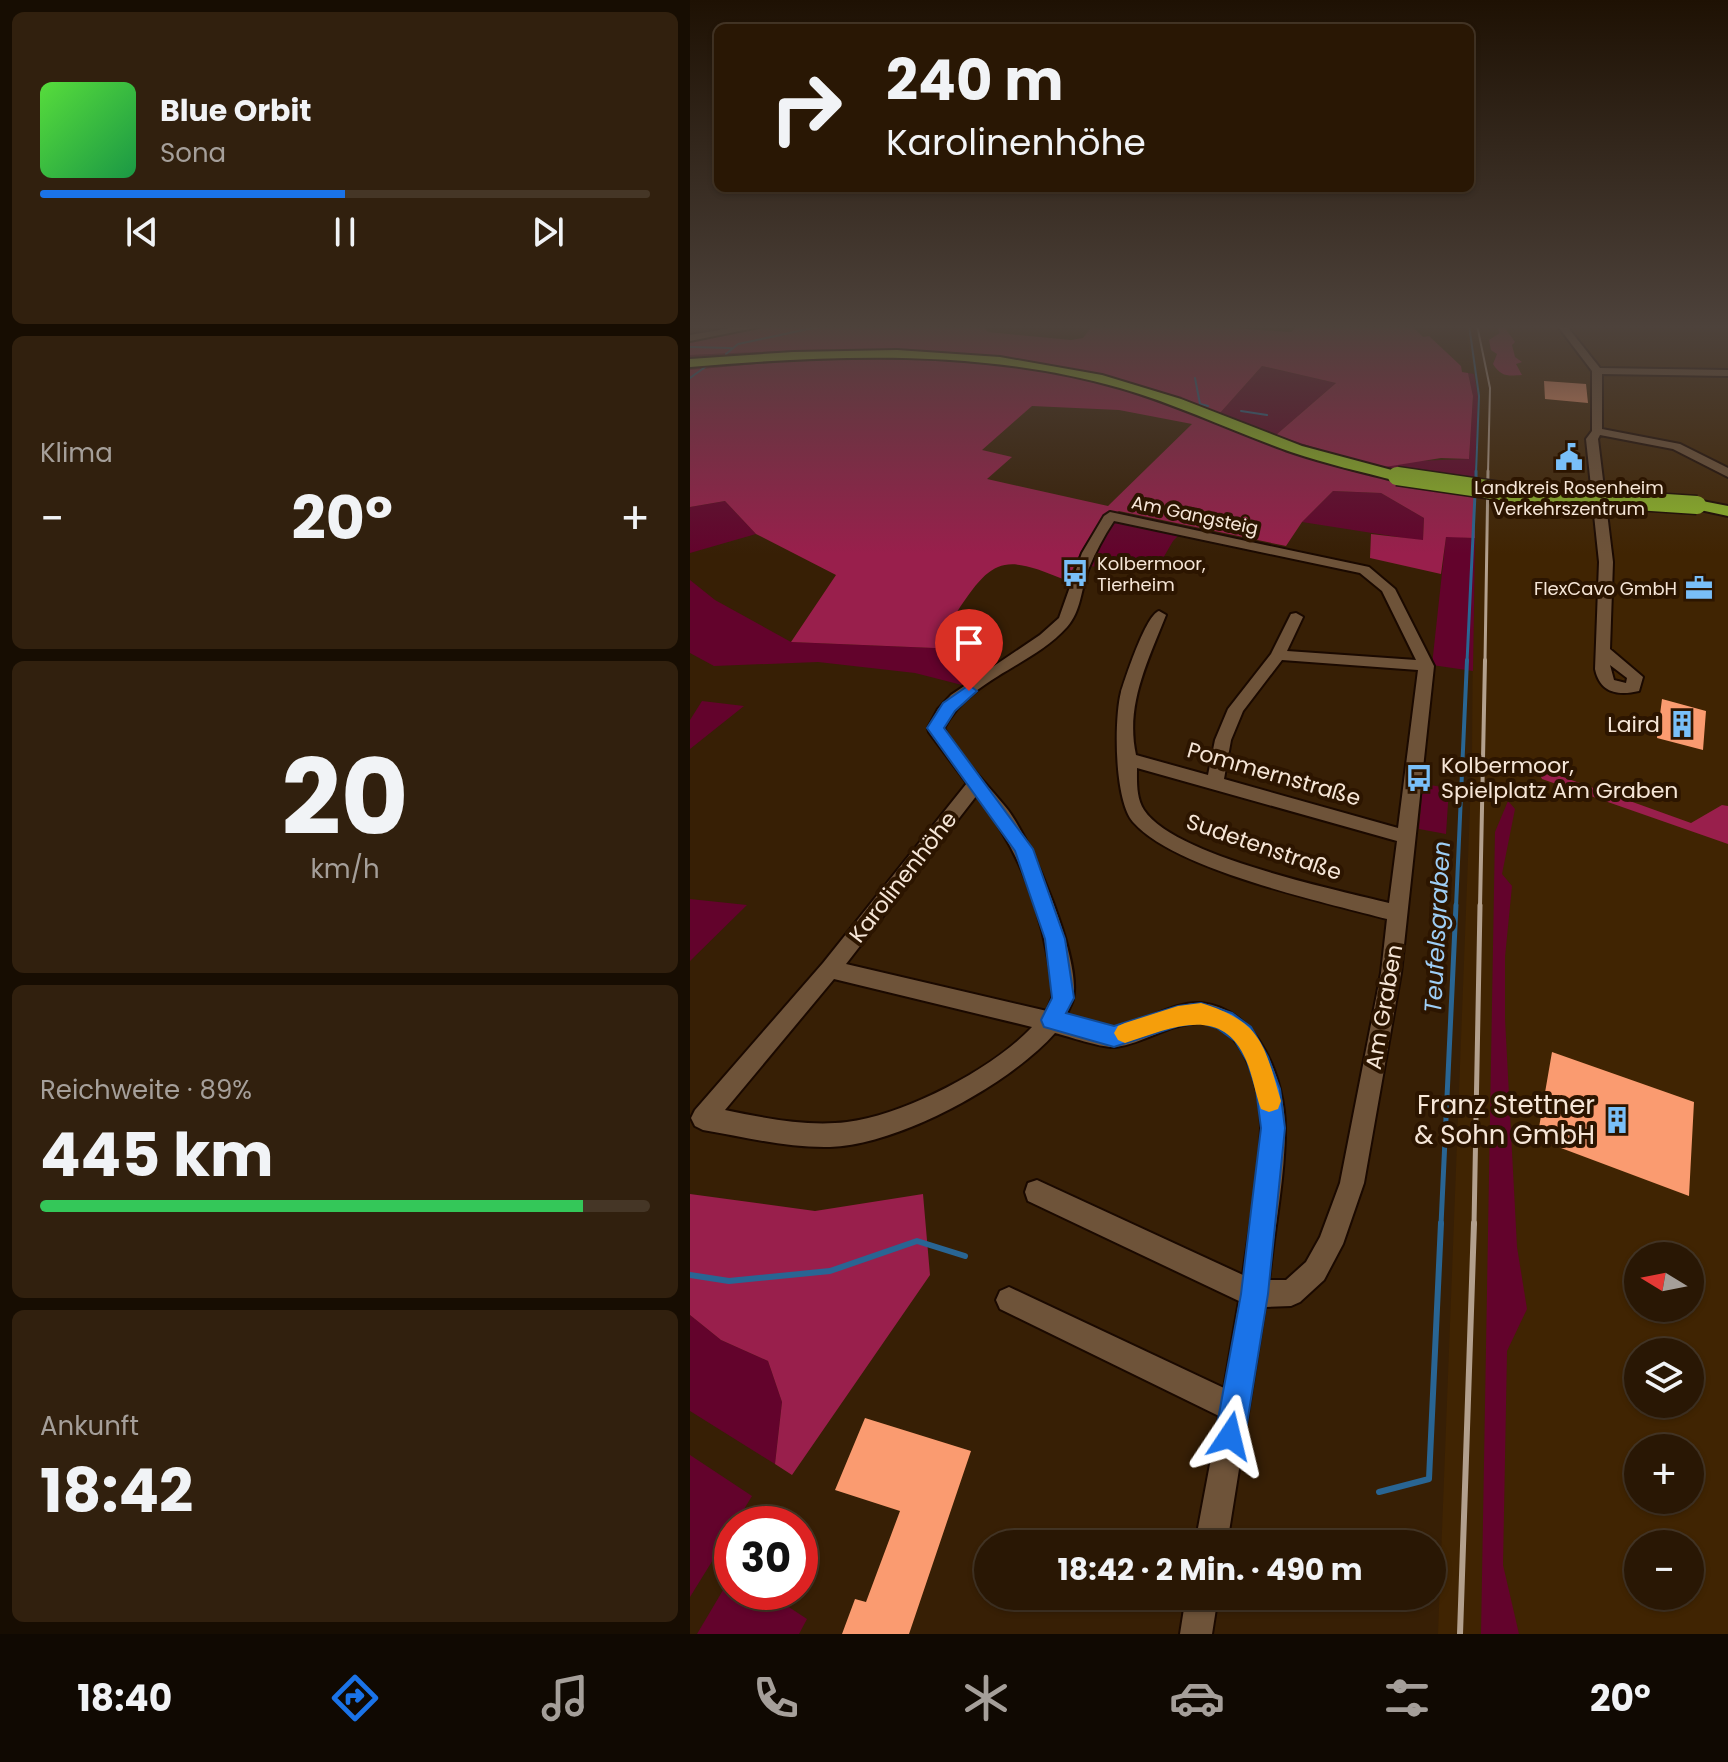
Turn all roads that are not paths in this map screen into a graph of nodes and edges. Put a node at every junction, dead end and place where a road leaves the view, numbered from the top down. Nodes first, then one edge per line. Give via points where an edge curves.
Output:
1 (1172, 401) edge
2 (1597, 401) edge
3 (1597, 431) junction
4 (1728, 473) edge
5 (1728, 500) edge
6 (1697, 505) junction
7 (1728, 509) edge
8 (1159, 615) dead end
9 (1296, 617) dead end
10 (1603, 651) dead end
11 (1278, 655) junction
12 (1426, 666) junction
13 (1128, 759) junction
14 (1215, 781) junction
15 (976, 784) junction
16 (1407, 837) junction
17 (1399, 914) junction
18 (830, 969) junction
19 (1052, 1020) junction
20 (1037, 1192) dead end
21 (1254, 1294) junction
22 (1009, 1300) dead end
23 (1234, 1408) junction
24 (1213, 1530) edge
25 (1200, 1610) edge
26 (1196, 1634) edge

1 - 6 highway, bridge via 1297,448 1397,476 1514,493
2 - 3 street
3 - 4 street via 1676,446
3 - 10 street via 1592,439 1606,562
5 - 6 highway
6 - 7 highway
8 - 13 street, Sudetenstraße via 1128,692
9 - 11 street
11 - 12 street
11 - 14 street via 1236,709
12 - 15 street, Am Gangsteig via 1388,589 1364,570 1110,516 1086,560 1069,616 1044,640 988,674 949,707 936,728
12 - 16 street, Am Graben
13 - 14 street, Pommernstraße
13 - 17 street, Sudetenstraße via 1129,791 1137,814 1154,834 1238,868
14 - 16 street, Pommernstraße
15 - 18 street, Karolinenhöhe
15 - 19 street via 1023,849 1055,939 1063,998
16 - 17 street, Am Graben
17 - 21 street, Am Graben via 1352,1183 1330,1244 1315,1271 1291,1293
18 - 19 street, Karolinenhöhe
18 - 19 street, Karolinenhöhe via 703,1118 792,1132 849,1134 910,1117 971,1085 1023,1049
19 - 21 street via 1114,1037 1201,1013 1224,1020 1243,1034 1268,1089 1273,1128
20 - 21 street
21 - 23 street
22 - 23 street
23 - 24 street
25 - 26 street

